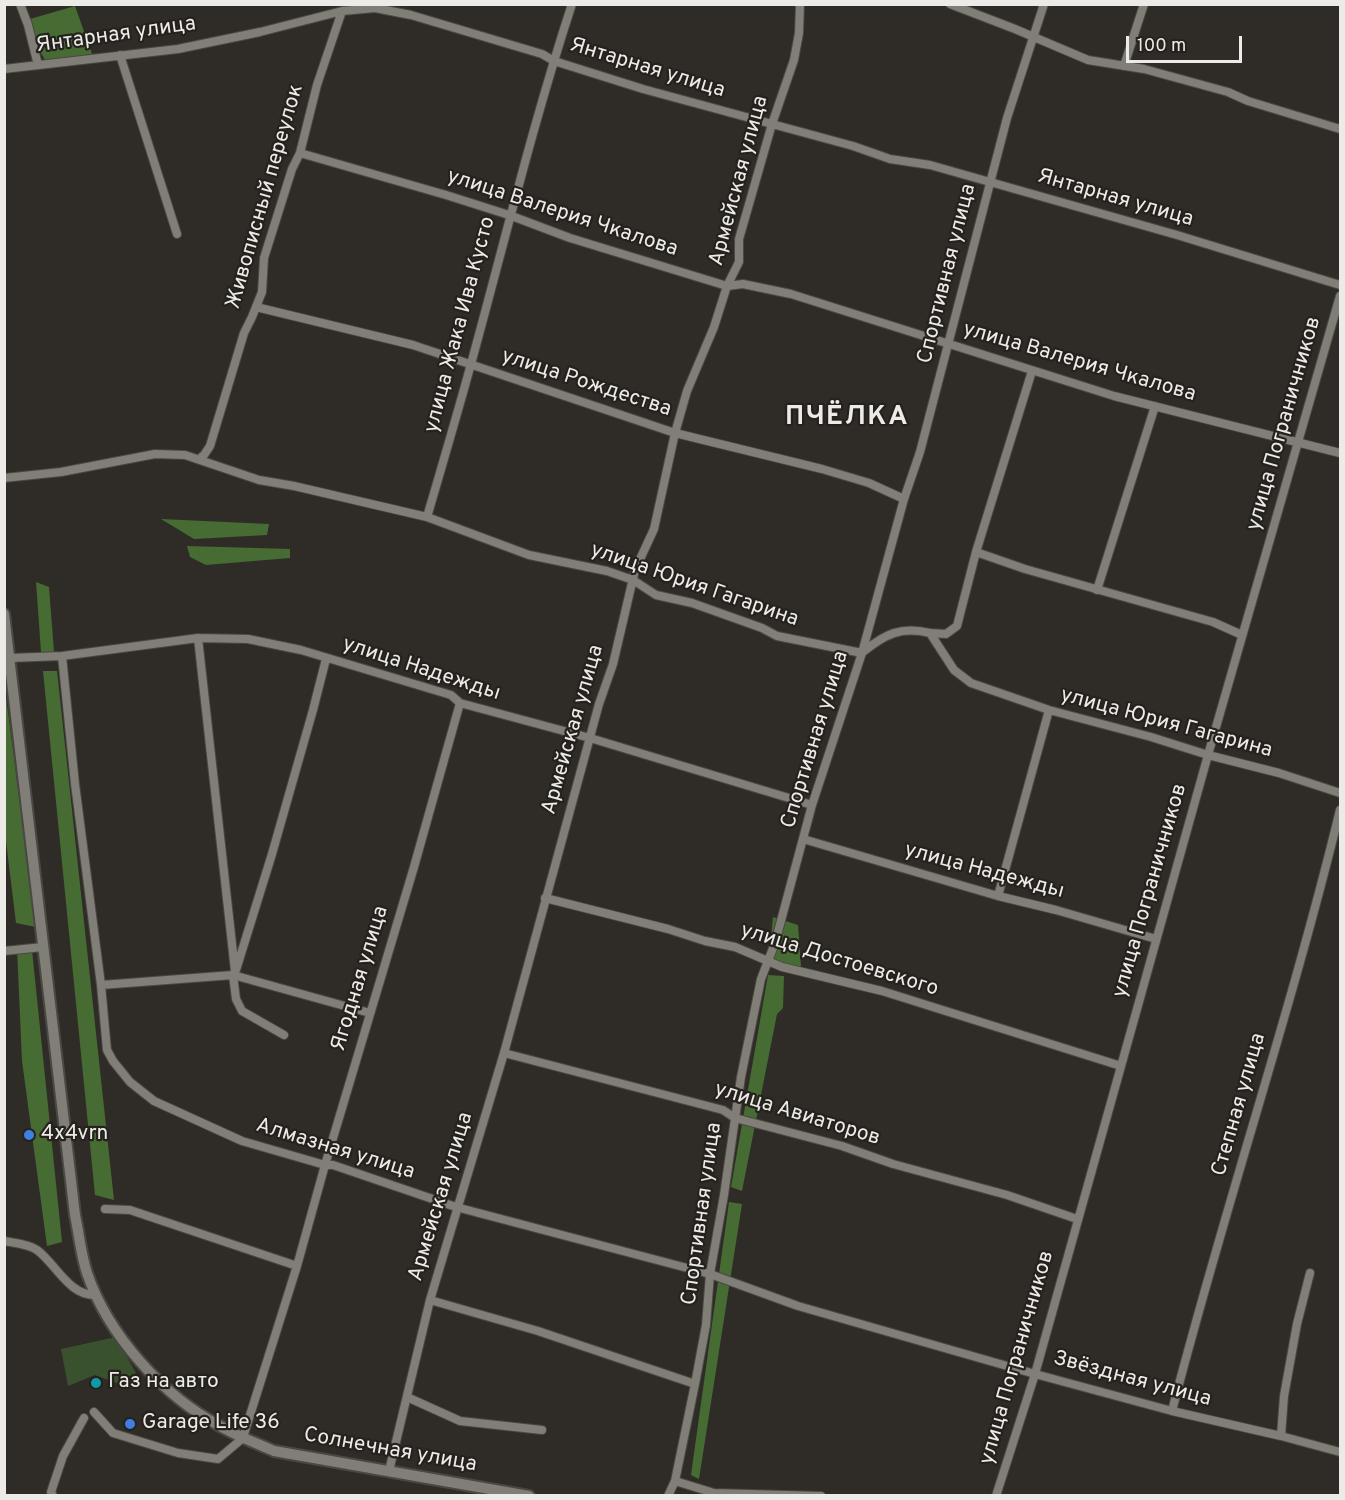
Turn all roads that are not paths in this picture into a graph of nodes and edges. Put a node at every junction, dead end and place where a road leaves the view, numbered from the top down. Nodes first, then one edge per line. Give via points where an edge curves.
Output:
1 (20, 4) edge
2 (572, 4) edge
3 (800, 4) edge
4 (950, 4) edge
5 (1044, 4) edge
6 (1144, 4) edge
7 (342, 10) junction
8 (1033, 37) junction
9 (120, 56) junction
10 (554, 60) junction
11 (39, 65) junction
12 (1124, 66) junction
13 (4, 69) edge
14 (772, 124) junction
15 (1341, 129) edge
16 (300, 153) junction
17 (990, 182) junction
18 (509, 215) junction
19 (177, 234) dead end
20 (1341, 285) edge
21 (727, 286) junction
22 (1341, 296) edge
23 (256, 307) junction
24 (949, 344) junction
25 (471, 365) junction
26 (1032, 371) junction
27 (1155, 405) junction
28 (675, 433) junction
29 (1299, 441) junction
30 (1341, 453) edge
31 (199, 459) junction
32 (4, 478) edge
33 (904, 499) junction
34 (427, 517) junction
35 (976, 552) junction
36 (633, 580) junction
37 (1097, 590) junction
38 (4, 614) edge
39 (930, 633) junction
40 (1242, 635) junction
41 (198, 638) junction
42 (862, 653) junction
43 (62, 656) junction
44 (10, 658) junction
45 (326, 659) junction
46 (460, 703) junction
47 (1049, 710) junction
48 (590, 738) junction
49 (1208, 755) junction
50 (1341, 793) edge
51 (812, 805) junction
52 (1341, 810) edge
53 (804, 839) junction
54 (998, 896) junction
55 (545, 898) junction
56 (1156, 939) junction
57 (43, 947) junction
58 (4, 951) edge
59 (767, 960) junction
60 (234, 973) junction
61 (101, 985) junction
62 (370, 1012) junction
63 (284, 1035) dead end
64 (504, 1053) junction
65 (1120, 1066) junction
66 (735, 1118) junction
67 (325, 1165) junction
68 (456, 1207) junction
69 (105, 1209) dead end
70 (1077, 1219) junction
71 (4, 1241) edge
72 (297, 1266) junction
73 (1310, 1273) dead end
74 (710, 1274) junction
75 (96, 1294) junction
76 (430, 1300) junction
77 (1035, 1374) junction
78 (696, 1384) junction
79 (407, 1397) junction
80 (1172, 1411) junction
81 (94, 1412) dead end
82 (84, 1418) dead end
83 (542, 1430) dead end
84 (1281, 1436) junction
85 (243, 1438) junction
86 (1341, 1452) edge
87 (389, 1471) junction
88 (675, 1481) junction
89 (53, 1496) edge
90 (529, 1496) edge
91 (668, 1496) edge
92 (821, 1496) edge
93 (996, 1496) edge

1 - 11 street
2 - 10 street, улица Жака Ива Кусто
3 - 14 street, Армейская улица via 794,60
4 - 8 street
5 - 8 street, Спортивная улица
6 - 12 street
7 - 9 street, Янтарная улица via 178,49
7 - 10 street, Янтарная улица via 375,8 411,15
7 - 16 street, Живописный переулок via 316,85
8 - 12 street via 1088,60
8 - 17 street, Спортивная улица
9 - 11 street, Янтарная улица
9 - 19 street
10 - 14 street, Янтарная улица
10 - 18 street, улица Жака Ива Кусто
11 - 13 street, Янтарная улица
12 - 15 street via 1228,92
14 - 17 street, Янтарная улица via 890,159 930,165
14 - 21 street, Армейская улица via 740,239 739,262
16 - 18 street, улица Валерия Чкалова
16 - 23 street, Живописный переулок via 264,258 262,292
17 - 20 street, Янтарная улица
17 - 24 street, Спортивная улица
18 - 21 street, улица Валерия Чкалова
18 - 25 street, улица Жака Ива Кусто
21 - 24 street, улица Валерия Чкалова via 743,284 791,294
21 - 28 street, Армейская улица
22 - 29 street, улица Пограничников
23 - 25 street, улица Рождества via 413,345
23 - 31 street, Живописный переулок via 240,342 210,446
24 - 26 street, улица Валерия Чкалова
24 - 33 street, Спортивная улица
25 - 28 street, улица Рождества
25 - 34 street, улица Жака Ива Кусто
26 - 27 street, улица Валерия Чкалова
26 - 35 street
27 - 29 street, улица Валерия Чкалова
27 - 37 street
28 - 33 street, улица Рождества via 822,469 869,483
28 - 36 street, Армейская улица via 654,529
29 - 30 street, улица Валерия Чкалова
29 - 40 street, улица Пограничников
31 - 32 street, улица Юрия Гагарина via 154,454 61,472
31 - 34 street, улица Юрия Гагарина via 259,480
33 - 42 street, Спортивная улица
34 - 36 street, улица Юрия Гагарина via 529,555
35 - 37 street
35 - 39 street via 957,626 946,634
36 - 42 street, улица Юрия Гагарина via 656,595 692,603 777,636
36 - 48 street, Армейская улица
37 - 40 street via 1213,622
38 - 44 street, Солнечная улица
39 - 42 street via 895,632
39 - 47 street, улица Юрия Гагарина via 954,670 971,683
40 - 49 street, улица Пограничников
41 - 43 street, улица Надежды
41 - 45 street, улица Надежды via 248,639
41 - 60 street
42 - 51 street, Спортивная улица
43 - 44 street, улица Надежды
43 - 61 street, Алмазная улица
44 - 57 street, Солнечная улица
45 - 46 street, улица Надежды via 451,695
45 - 60 street via 269,865
46 - 48 street, улица Надежды
46 - 62 street, Ягодная улица
47 - 49 street, улица Юрия Гагарина via 1152,736
47 - 54 street
48 - 51 street, улица Надежды
48 - 55 street, Армейская улица
49 - 50 street, улица Юрия Гагарина
49 - 56 street, улица Пограничников
51 - 53 street, Спортивная улица
52 - 80 street, Степная улица
53 - 54 street, улица Надежды
53 - 59 street, Спортивная улица
54 - 56 street, улица Надежды
55 - 59 street, улица Достоевского via 735,947
55 - 64 street, Армейская улица
56 - 65 street, улица Пограничников
57 - 58 street
57 - 75 street, Солнечная улица via 75,1215 86,1271
59 - 65 street, улица Достоевского
59 - 66 street, Спортивная улица via 760,979
60 - 61 street
60 - 62 street
60 - 63 street via 236,999 242,1011
61 - 67 street, Алмазная улица via 107,1050 130,1082 154,1101 242,1142
62 - 67 street, Ягодная улица
64 - 66 street, улица Авиаторов via 723,1110
64 - 68 street, Армейская улица
65 - 70 street, улица Пограничников
66 - 70 street, улица Авиаторов via 842,1146
66 - 74 street, Спортивная улица
67 - 68 street, Алмазная улица
67 - 72 street, Ягодная улица
68 - 74 street, Алмазная улица
68 - 76 street, Армейская улица
69 - 72 street via 130,1210
70 - 77 street, улица Пограничников
71 - 75 street via 35,1248 68,1283 87,1295
72 - 85 street, Ягодная улица
73 - 84 street via 1284,1396
74 - 77 street, Звёздная улица via 798,1306
74 - 78 street, Спортивная улица
75 - 85 street, Солнечная улица via 120,1336 158,1379 188,1406
76 - 78 street
76 - 79 street, Армейская улица
77 - 80 street, Звёздная улица
77 - 93 street, улица Пограничников
78 - 88 street, Спортивная улица
79 - 83 street via 460,1421
79 - 87 street, Армейская улица
80 - 84 street, Звёздная улица
81 - 85 street via 113,1433 178,1453 218,1459
82 - 89 street via 63,1456
84 - 86 street, Звёздная улица
85 - 87 street, Солнечная улица via 274,1451
87 - 90 street, Солнечная улица
88 - 91 street, Спортивная улица
88 - 92 street via 714,1493

